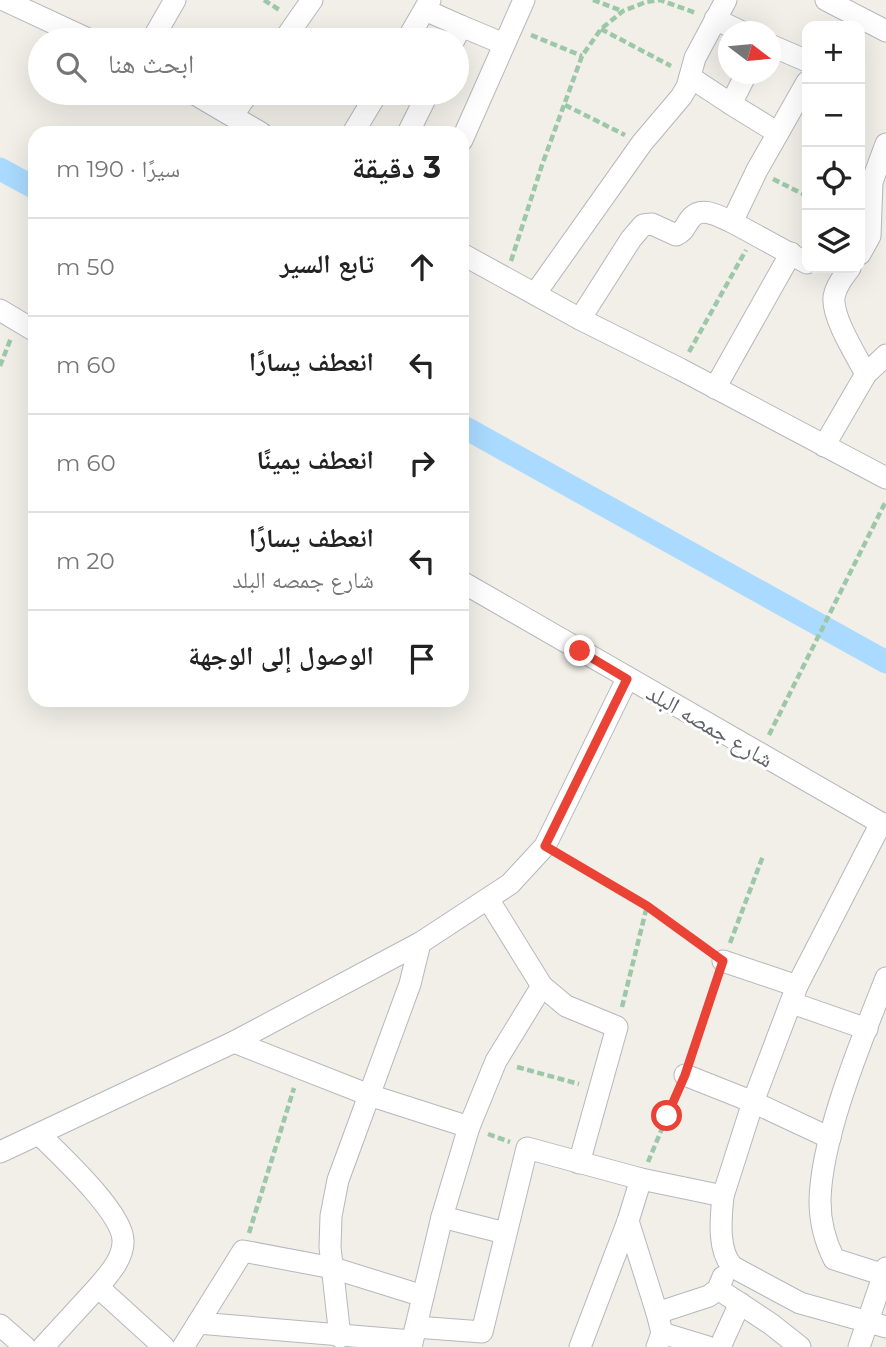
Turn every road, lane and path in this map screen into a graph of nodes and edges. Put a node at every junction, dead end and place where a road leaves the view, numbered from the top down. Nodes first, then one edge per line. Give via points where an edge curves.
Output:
1 (4, 0) edge
2 (175, 0) edge
3 (312, 0) edge
4 (523, 0) edge
5 (593, 0) edge
6 (726, 0) edge
7 (826, 0) edge
8 (428, 5) edge
9 (45, 8) edge
10 (623, 11) junction
11 (715, 19) junction
12 (719, 21) edge
13 (73, 28) edge
14 (159, 28) edge
15 (292, 28) edge
16 (414, 28) edge
17 (453, 28) edge
18 (601, 29) junction
19 (886, 31) edge
20 (469, 33) edge
21 (508, 35) junction
22 (781, 49) edge
23 (582, 56) junction
24 (802, 59) edge
25 (690, 76) junction
26 (741, 84) edge
27 (806, 84) edge
28 (731, 104) junction
29 (214, 105) edge
30 (240, 105) edge
31 (370, 105) edge
32 (422, 105) edge
33 (565, 105) junction
34 (233, 115) junction
35 (250, 126) edge
36 (357, 126) edge
37 (412, 126) edge
38 (468, 126) edge
39 (778, 133) junction
40 (642, 143) junction
41 (886, 144) edge
42 (795, 191) dead end
43 (802, 194) edge
44 (732, 222) junction
45 (755, 234) junction
46 (865, 245) edge
47 (469, 258) edge
48 (799, 258) edge
49 (844, 275) edge
50 (506, 278) junction
51 (536, 295) junction
52 (0, 310) edge
53 (580, 319) junction
54 (27, 326) edge
55 (886, 355) edge
56 (0, 366) edge
57 (680, 369) junction
58 (866, 374) junction
59 (715, 388) junction
60 (824, 446) junction
61 (886, 478) edge
62 (886, 501) edge
63 (469, 586) edge
64 (627, 679) junction
65 (777, 718) dead end
66 (883, 825) edge
67 (545, 846) junction
68 (763, 856) dead end
69 (488, 899) junction
70 (647, 906) junction
71 (420, 943) junction
72 (723, 961) junction
73 (886, 978) edge
74 (542, 986) junction
75 (794, 994) junction
76 (617, 1027) junction
77 (867, 1029) junction
78 (234, 1042) junction
79 (496, 1061) junction
80 (300, 1067) junction
81 (685, 1075) junction
82 (600, 1090) junction
83 (369, 1095) junction
84 (753, 1102) junction
85 (469, 1127) junction
86 (39, 1134) junction
87 (830, 1138) junction
88 (527, 1148) junction
89 (0, 1152) edge
90 (579, 1163) junction
91 (641, 1179) junction
92 (723, 1196) junction
93 (442, 1217) junction
94 (628, 1222) junction
95 (505, 1233) junction
96 (243, 1251) junction
97 (728, 1262) junction
98 (333, 1268) junction
99 (885, 1271) edge
100 (98, 1287) junction
101 (718, 1289) junction
102 (423, 1296) junction
103 (740, 1303) junction
104 (198, 1323) junction
105 (877, 1324) edge
106 (0, 1325) edge
107 (659, 1331) edge
108 (340, 1337) junction
109 (413, 1339) edge
110 (457, 1339) edge
111 (484, 1339) edge
112 (25, 1347) edge
113 (43, 1347) edge
114 (164, 1347) edge
115 (183, 1347) edge
116 (580, 1347) edge
117 (708, 1347) edge
118 (720, 1347) edge
119 (800, 1347) edge
120 (859, 1347) edge

1 - 9 street
2 - 14 street
3 - 15 street
4 - 21 street
5 - 10 path
6 - 11 street
7 - 19 street
8 - 16 street
8 - 17 street
9 - 13 street
10 - 11 path via 660,0
10 - 18 path
11 - 12 street
11 - 25 street
18 - 23 path
18 - 25 path
20 - 21 street
21 - 23 path
21 - 38 street
22 - 24 street
23 - 33 path
25 - 28 street
25 - 40 street via 671,110
26 - 28 street
27 - 39 street
28 - 39 street
29 - 34 street
30 - 34 street
31 - 36 street
32 - 37 street
33 - 40 path
33 - 50 path
34 - 35 street
39 - 44 street
40 - 51 street
41 - 46 street via 872,182 870,236
42 - 43 path
44 - 45 street
44 - 53 street via 703,212 692,216 676,235 643,225
45 - 48 street
45 - 57 path
47 - 50 street
48 - 59 street
49 - 58 street via 834,298 835,312
50 - 51 street
51 - 53 street
52 - 54 street
53 - 57 street
54 - 56 path
55 - 58 street
57 - 59 street
58 - 60 street
59 - 60 street
60 - 61 street
62 - 65 path
63 - 64 street, شارع جمصه البلد
64 - 66 street, شارع جمصه البلد
64 - 67 street
66 - 75 street
67 - 69 street via 510,884
67 - 70 path
68 - 72 path
69 - 71 street
69 - 74 street
70 - 72 path
70 - 76 path
71 - 78 street
71 - 83 street via 410,984
72 - 75 street
72 - 81 path
73 - 77 street
74 - 76 street via 566,1006
74 - 79 street
75 - 77 street
75 - 84 street
76 - 82 street
77 - 87 street
78 - 80 street
78 - 86 street
79 - 82 path
79 - 85 street
80 - 83 street
80 - 96 path
81 - 84 street
81 - 91 path
82 - 90 street
83 - 85 street
83 - 98 street via 338,1180 331,1226
84 - 87 street
84 - 92 street
85 - 88 path
85 - 93 street
86 - 89 street
86 - 100 street via 112,1213 120,1229 121,1254
87 - 99 street via 820,1199 830,1250 839,1262
88 - 90 street
88 - 95 street
90 - 91 street
91 - 92 street
91 - 94 street
92 - 97 street
93 - 95 street
93 - 102 street
94 - 107 street
94 - 116 street
95 - 111 street
96 - 98 street
96 - 104 street
97 - 101 street
97 - 105 street via 800,1303
98 - 102 street
98 - 108 street
99 - 105 street
100 - 113 street
100 - 114 street
101 - 103 street
101 - 107 street
102 - 109 street
103 - 118 street
103 - 119 street
104 - 108 street
104 - 115 street
105 - 120 street
106 - 112 street
107 - 117 street
108 - 109 street
109 - 110 street
110 - 111 street

